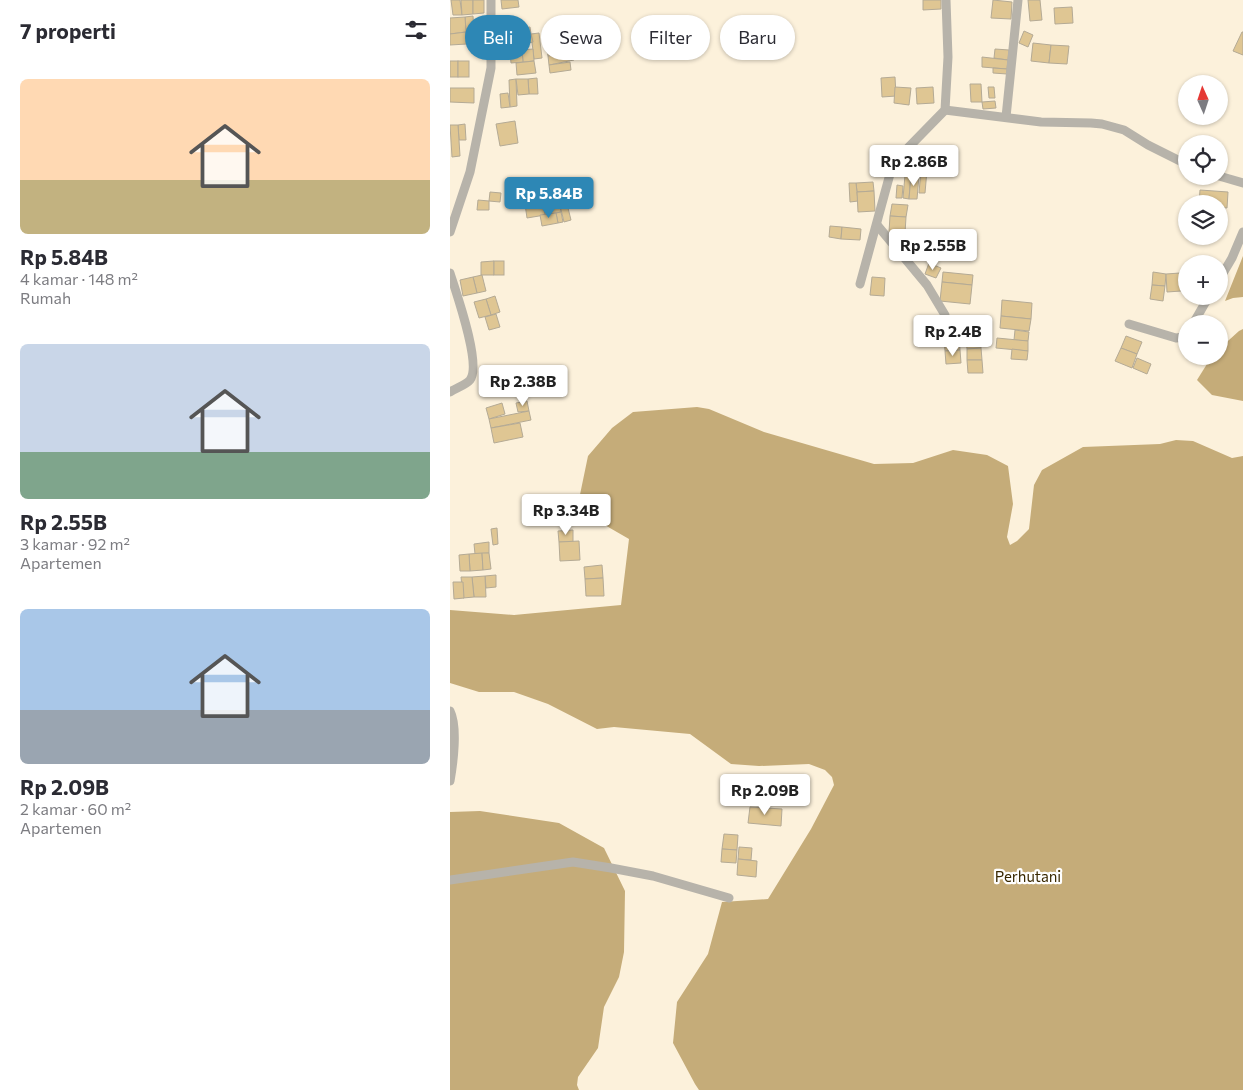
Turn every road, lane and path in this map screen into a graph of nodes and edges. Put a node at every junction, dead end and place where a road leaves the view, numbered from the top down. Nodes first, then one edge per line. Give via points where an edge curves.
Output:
1 (491, 0) edge
2 (946, 0) edge
3 (1018, 0) edge
4 (945, 110) junction
5 (1006, 117) junction
6 (1178, 160) edge
7 (1228, 179) edge
8 (1243, 183) edge
9 (876, 225) junction
10 (450, 232) edge
11 (1243, 232) edge
12 (1228, 265) edge
13 (450, 273) edge
14 (860, 284) dead end
15 (945, 315) dead end
16 (1128, 324) dead end
17 (1178, 338) edge
18 (450, 392) edge
19 (450, 711) edge
20 (450, 781) edge
21 (450, 880) edge
22 (729, 898) dead end

1 - 10 street via 491,68 470,172
2 - 4 street via 948,58
3 - 5 street
4 - 5 street
4 - 9 street via 901,155 890,174
5 - 6 street via 1119,128
7 - 8 street
9 - 14 street
9 - 15 street via 927,285
11 - 12 street
13 - 18 street via 468,333 472,374 468,382
16 - 17 street
19 - 20 street via 454,741
21 - 22 street via 573,862 653,876

